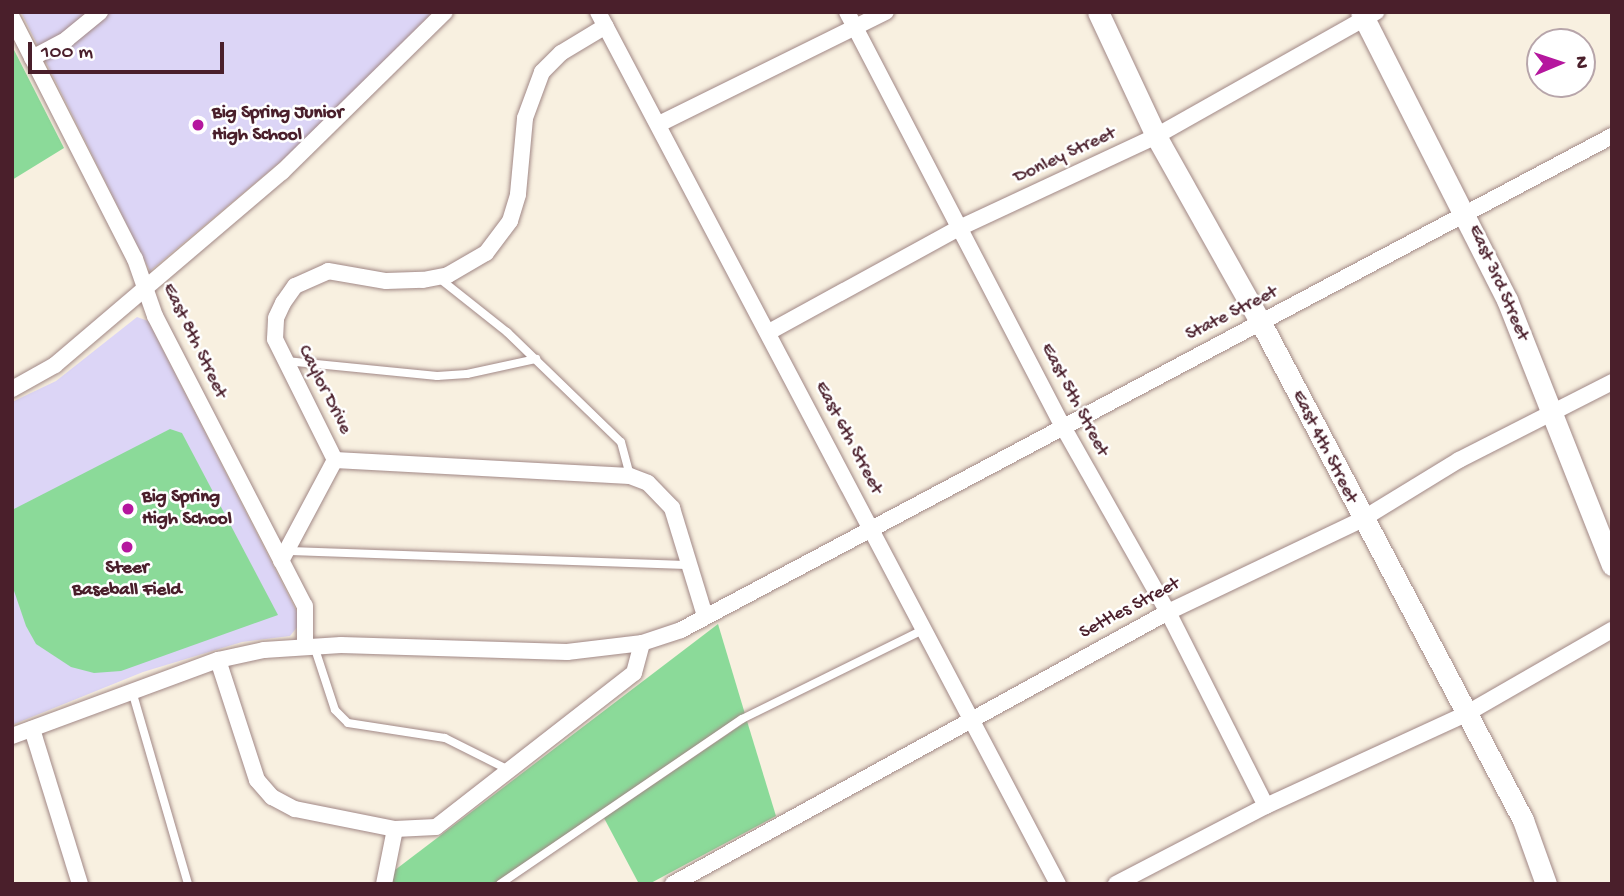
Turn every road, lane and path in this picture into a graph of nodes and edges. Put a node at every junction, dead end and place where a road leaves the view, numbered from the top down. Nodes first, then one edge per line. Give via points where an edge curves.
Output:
1 (100, 12) edge
2 (445, 12) edge
3 (847, 12) edge
4 (887, 12) edge
5 (1098, 12) edge
6 (1367, 14) edge
7 (12, 18) edge
8 (602, 19) edge
9 (855, 29) junction
10 (32, 58) junction
11 (659, 124) junction
12 (1156, 136) junction
13 (1612, 136) edge
14 (1466, 212) junction
15 (959, 228) junction
16 (438, 277) junction
17 (144, 288) junction
18 (1261, 323) junction
19 (769, 332) junction
20 (536, 359) junction
21 (286, 361) junction
22 (1612, 382) edge
23 (12, 389) edge
24 (1554, 411) junction
25 (1062, 425) junction
26 (335, 460) junction
27 (630, 475) junction
28 (1361, 520) junction
29 (871, 527) junction
30 (284, 556) junction
31 (690, 565) junction
32 (1612, 565) edge
33 (1168, 612) junction
34 (705, 616) junction
35 (925, 629) junction
36 (1612, 630) edge
37 (642, 643) junction
38 (309, 646) junction
39 (218, 660) junction
40 (132, 691) junction
41 (1464, 715) junction
42 (972, 718) junction
43 (32, 729) junction
44 (12, 736) edge
45 (509, 770) junction
46 (1266, 806) junction
47 (395, 829) junction
48 (80, 884) edge
49 (188, 884) edge
50 (384, 884) edge
51 (500, 884) edge
52 (673, 884) edge
53 (1058, 884) edge
54 (1116, 884) edge
55 (1546, 884) edge

1 - 10 street via 67,39
2 - 17 street via 282,172
3 - 9 street, East 5th Street
4 - 9 street
5 - 12 main road, East 4th Street
6 - 12 street, Donley Street
6 - 14 main road, East 3rd Street
7 - 10 street, East 8th Street
8 - 11 street, East 6th Street
8 - 16 street, Caylor Drive via 542,72 525,118 518,194 500,238 469,266
9 - 11 street
9 - 15 street, East 5th Street
10 - 17 street, East 8th Street via 135,259
11 - 19 street, East 6th Street
12 - 15 street, Donley Street
12 - 18 main road, East 4th Street
13 - 14 street, State Street
14 - 18 street, State Street
14 - 24 main road, East 3rd Street
15 - 19 street, Donley Street
15 - 25 street, East 5th Street
16 - 20 lane
16 - 21 street, Caylor Drive via 386,281 328,271 313,276 295,286 276,318 275,340
17 - 23 street via 55,365
17 - 30 street, East 8th Street
18 - 25 street, State Street
18 - 28 main road, East 4th Street
19 - 29 street, East 6th Street
20 - 21 lane via 437,376
20 - 27 lane via 621,442
21 - 26 street, Caylor Drive
22 - 24 street, Settles Street
24 - 28 street, Settles Street via 1459,460
24 - 32 main road, East 3rd Street
25 - 29 street, State Street
25 - 33 street, East 5th Street
26 - 27 street
26 - 30 street, Caylor Drive
27 - 31 street via 660,491 672,508
28 - 33 street, Settles Street
28 - 41 main road, East 4th Street
29 - 34 street, State Street
29 - 35 street, East 6th Street
30 - 31 lane
30 - 38 street, East 8th Street via 305,606
31 - 34 street
33 - 42 street, Settles Street
33 - 46 street, East 5th Street
34 - 37 street, State Street
35 - 42 street, East 6th Street
35 - 51 lane via 742,719
36 - 41 street
37 - 38 street via 566,652
37 - 45 street via 634,673
38 - 39 street
38 - 45 lane via 335,709 348,723 453,740
39 - 40 street
39 - 47 street via 257,780 272,797 295,809
40 - 43 street
40 - 49 lane
41 - 46 street
41 - 55 main road, East 4th Street via 1523,820
42 - 52 street, Settles Street
42 - 53 street, East 6th Street
43 - 44 street
43 - 48 street
45 - 47 street via 436,827
46 - 54 street
47 - 50 street

